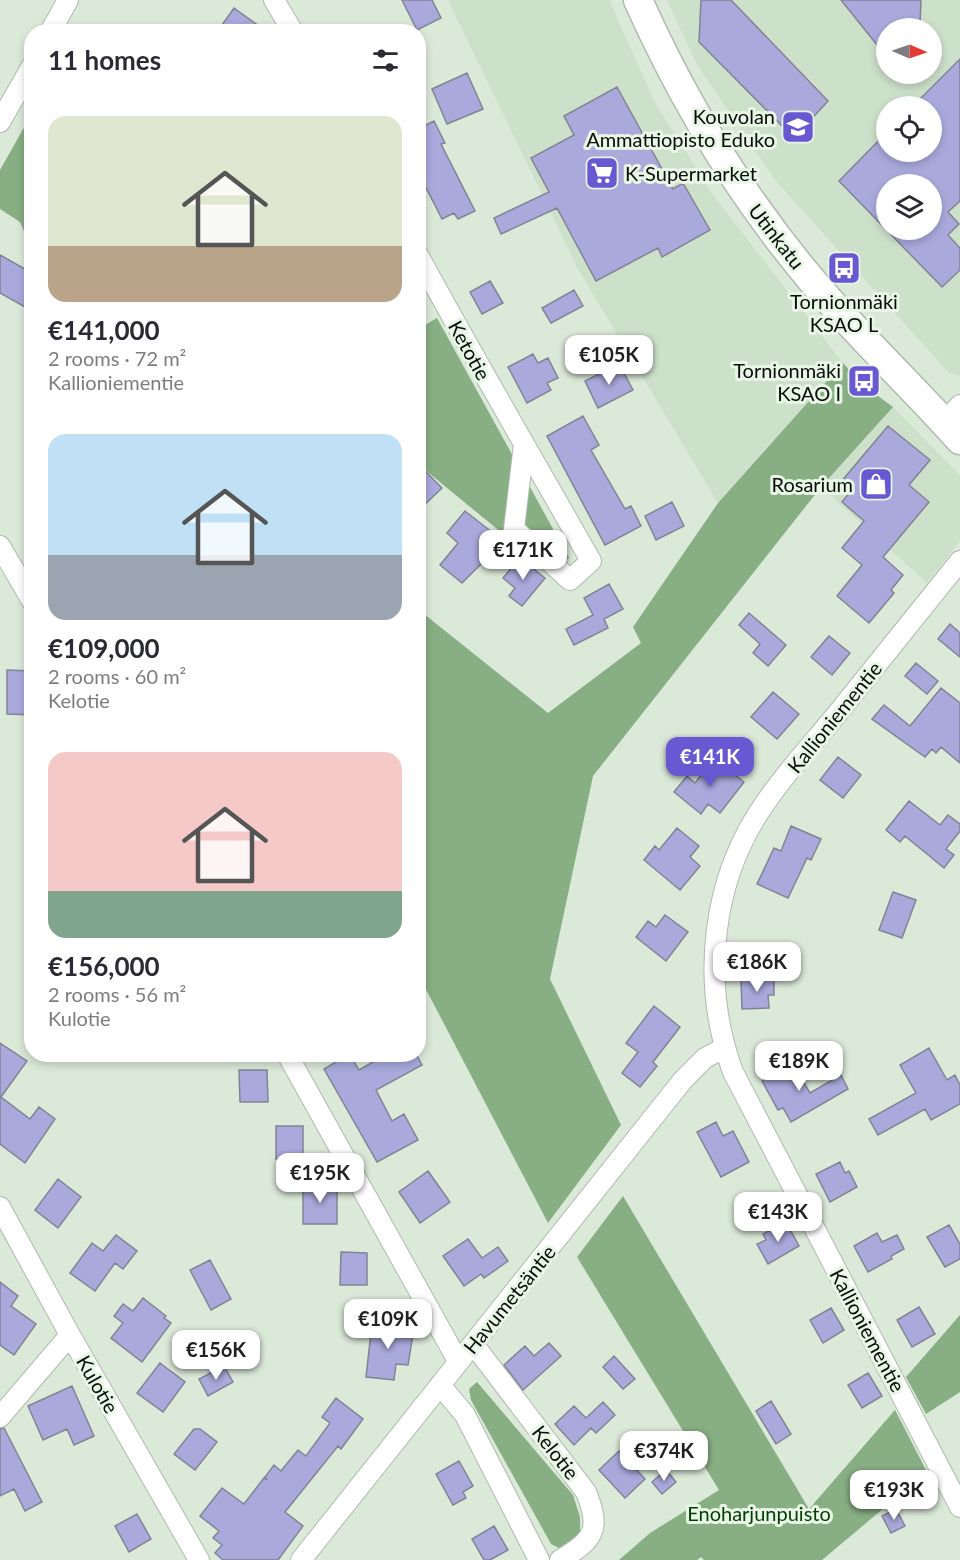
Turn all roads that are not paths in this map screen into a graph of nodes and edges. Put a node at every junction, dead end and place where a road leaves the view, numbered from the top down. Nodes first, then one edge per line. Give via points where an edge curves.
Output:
1 (68, 0) edge
2 (274, 0) edge
3 (638, 0) edge
4 (54, 24) edge
5 (288, 24) edge
6 (24, 80) edge
7 (0, 122) edge
8 (426, 269) edge
9 (955, 422) edge
10 (524, 444) junction
11 (0, 546) edge
12 (960, 561) edge
13 (24, 587) edge
14 (724, 1047) junction
15 (291, 1062) edge
16 (0, 1207) edge
17 (70, 1335) junction
18 (474, 1345) junction
19 (458, 1361) junction
20 (440, 1385) junction
21 (0, 1417) edge
22 (960, 1507) edge
23 (199, 1560) edge
24 (301, 1560) edge
25 (539, 1560) edge
26 (560, 1560) edge

1 - 4 street
2 - 5 street
3 - 9 street, Utinkatu via 695,116 753,205 809,278
6 - 7 street
8 - 10 street, Ketotie
10 - 10 street, Ketotie via 514,529 570,580 591,561
11 - 13 street
12 - 14 street, Kallioniementie via 767,800 740,847 727,883 713,956 717,1018
14 - 18 street, Havumetsäntie via 705,1058 682,1080
14 - 22 street, Kallioniementie via 733,1072
15 - 19 street
16 - 17 street, Kulotie
17 - 21 street
17 - 23 street, Kulotie
18 - 19 street, Havumetsäntie
18 - 26 street, Kelotie via 589,1498 593,1532 584,1545
19 - 20 street, Havumetsäntie
20 - 24 street, Havumetsäntie
20 - 25 street via 465,1415

